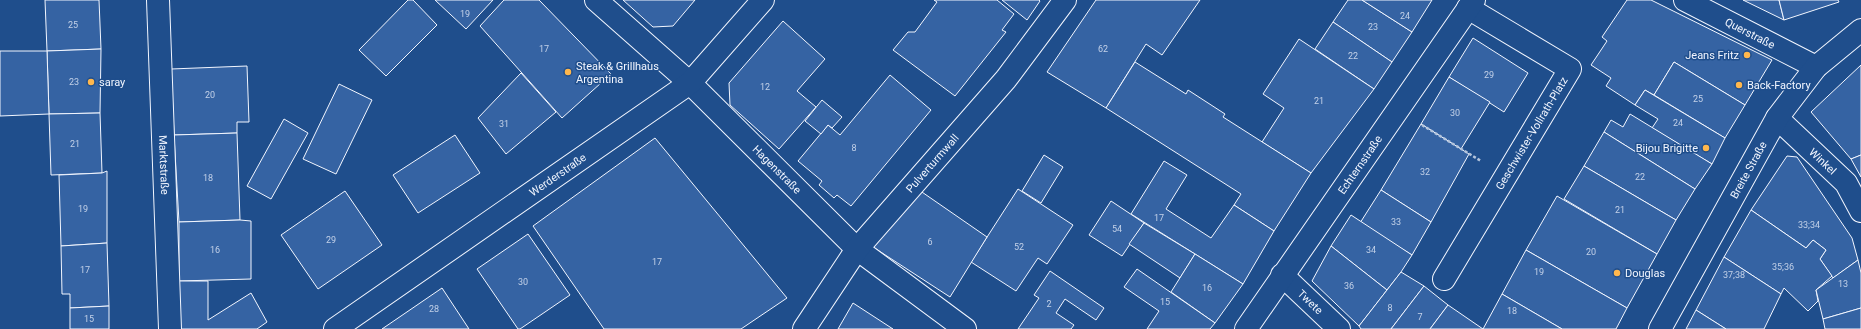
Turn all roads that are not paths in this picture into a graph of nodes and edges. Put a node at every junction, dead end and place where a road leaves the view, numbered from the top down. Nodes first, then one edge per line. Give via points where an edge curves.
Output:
1 (158, 0) edge
2 (596, 0) edge
3 (764, 0) edge
4 (1065, 0) edge
5 (1685, 0) edge
6 (1471, 4) edge
7 (1861, 30) edge
8 (1816, 67) junction
9 (690, 83) junction
10 (1777, 118) junction
11 (1861, 211) edge
12 (857, 249) junction
13 (1282, 275) junction
14 (1444, 279) dead end
15 (170, 329) edge
16 (335, 329) edge
17 (804, 329) edge
18 (965, 329) edge
19 (1246, 329) edge
20 (1339, 329) edge
21 (1660, 329) edge

1 - 15 street, Marktstraße
2 - 9 street, Hagenstraße
3 - 9 street, Werderstraße
4 - 12 street, Pulverturmwall via 1006,79
5 - 8 street, Querstraße
6 - 13 street, Echternstraße
6 - 14 street, Geschwister-Vollrath-Platz via 1570,69
7 - 8 street, Breite Straße
8 - 10 street, Breite Straße
9 - 12 street, Hagenstraße
9 - 16 street, Werderstraße
10 - 11 street, Winkel via 1846,183
10 - 21 street, Breite Straße
12 - 17 street, Pulverturmwall
12 - 18 street, Hagenstraße
13 - 19 street, Echternstraße
13 - 20 street, Twete

